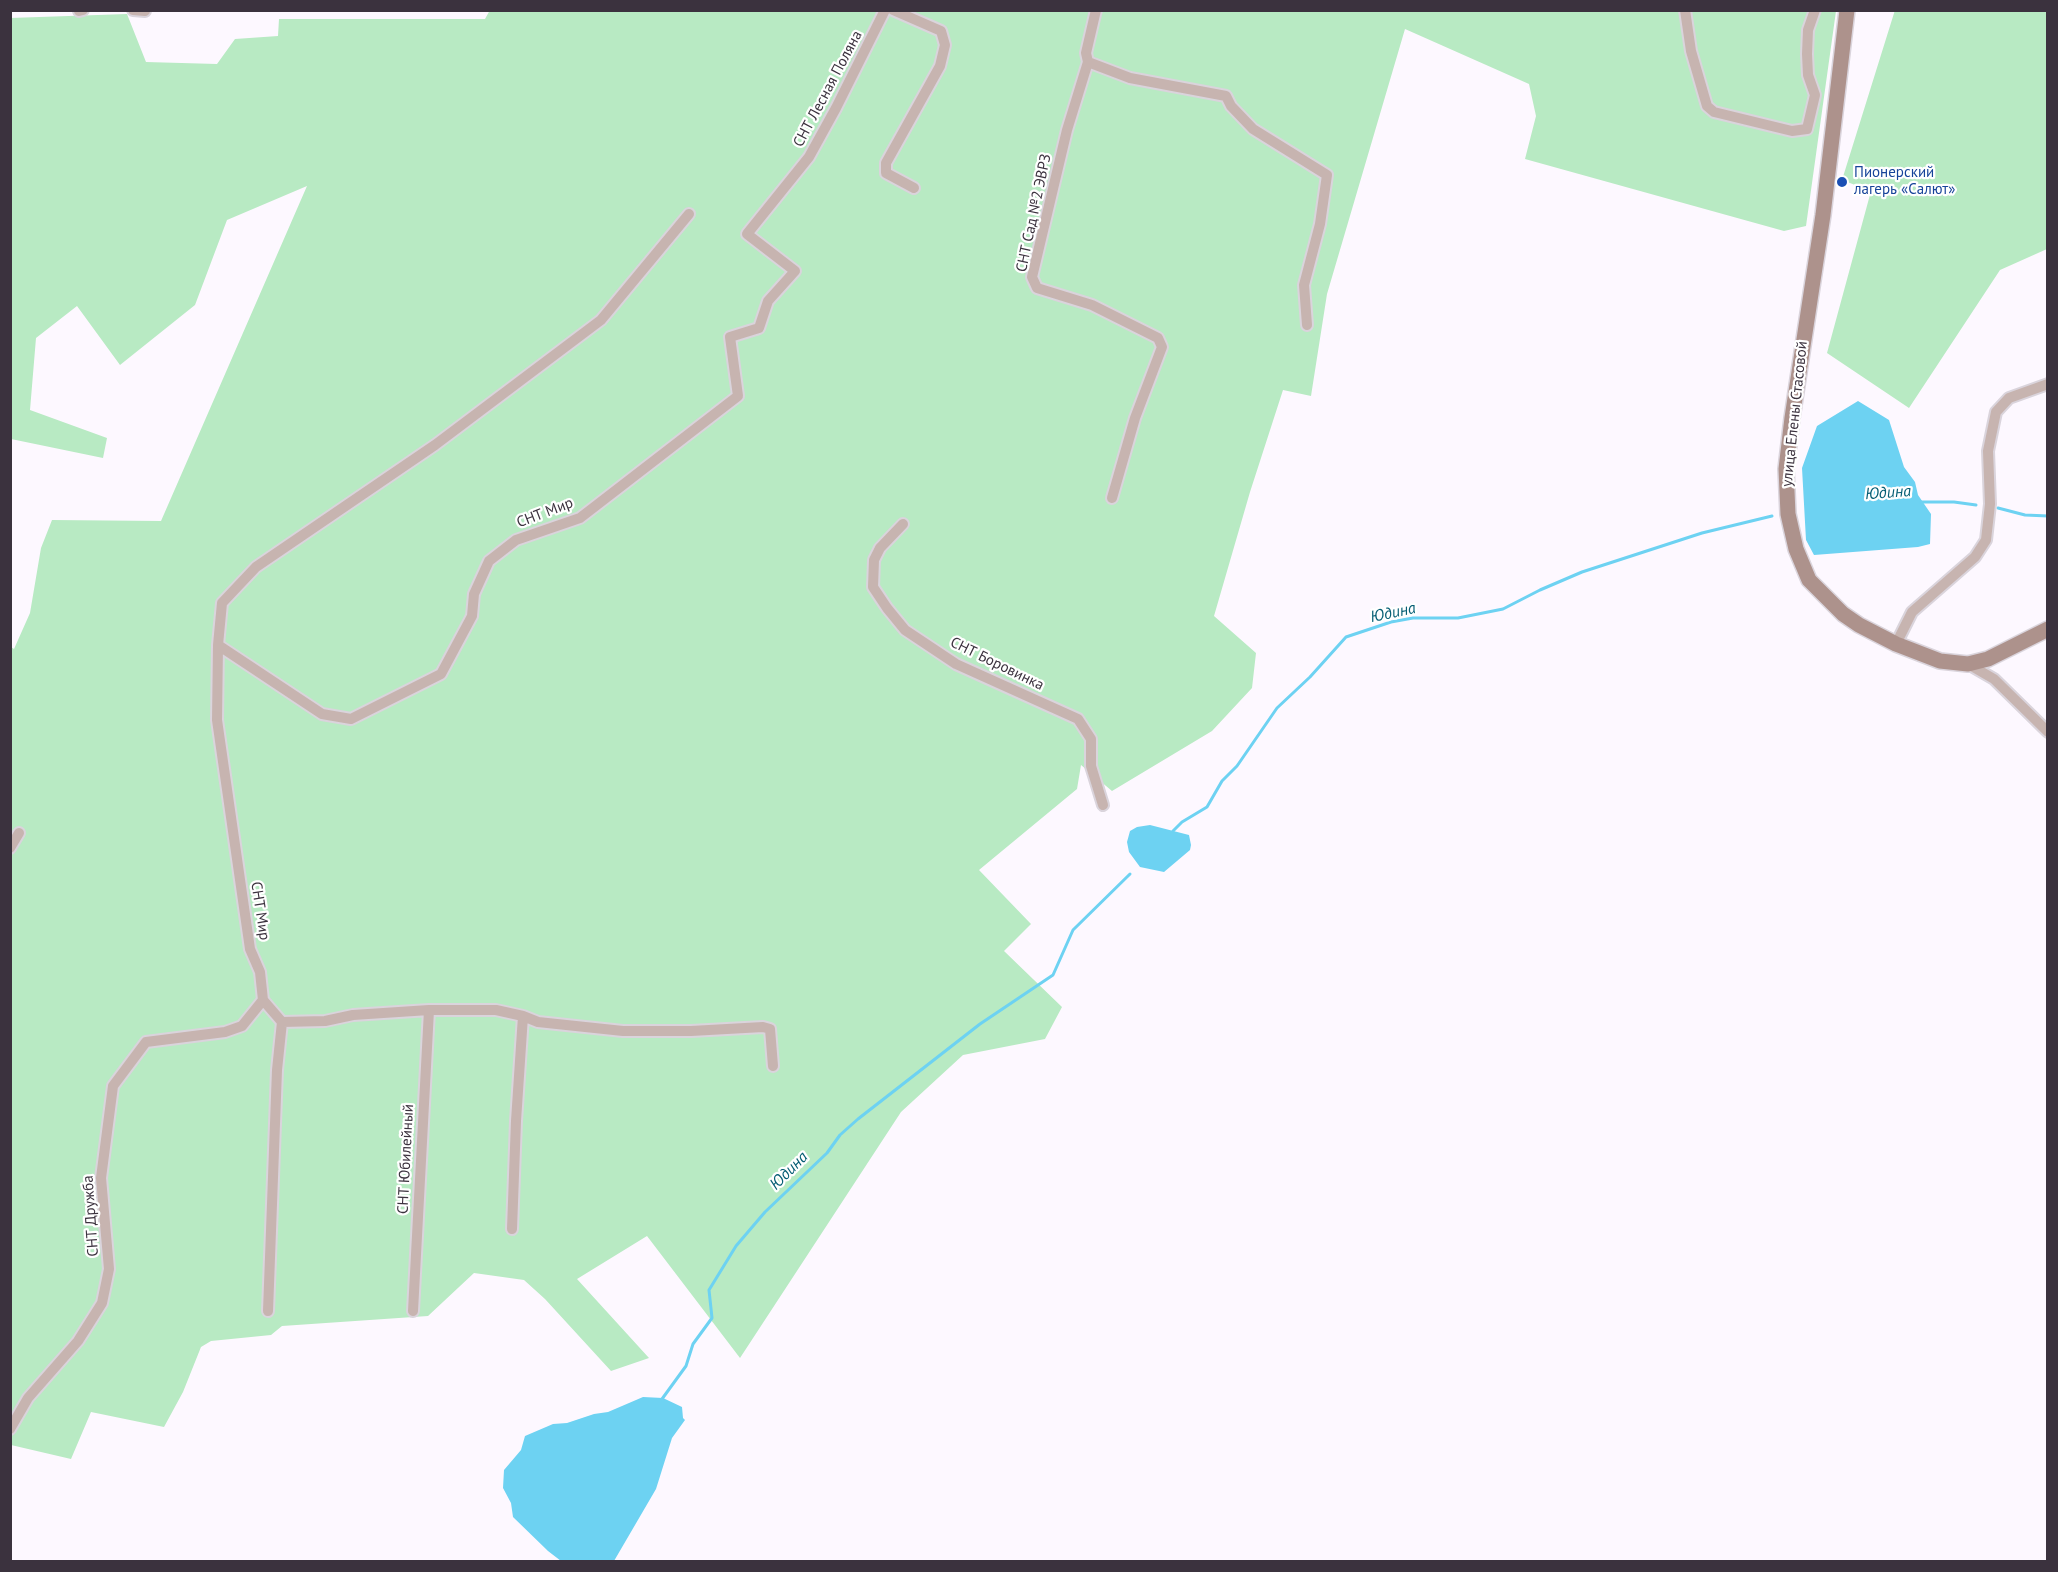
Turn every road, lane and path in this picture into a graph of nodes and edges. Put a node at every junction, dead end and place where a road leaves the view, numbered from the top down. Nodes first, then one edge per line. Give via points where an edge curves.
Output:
1 (83, 10) edge
2 (133, 10) edge
3 (885, 10) edge
4 (892, 10) edge
5 (1096, 10) edge
6 (1685, 10) edge
7 (1847, 10) edge
8 (78, 11) edge
9 (145, 11) edge
10 (1814, 11) edge
11 (1088, 62) junction
12 (914, 189) dead end
13 (689, 214) dead end
14 (747, 234) joint
15 (1307, 325) dead end
16 (2048, 384) edge
17 (1112, 498) dead end
18 (903, 524) dead end
19 (2048, 629) edge
20 (1896, 644) junction
21 (218, 645) junction
22 (1968, 664) junction
23 (2048, 732) edge
24 (1103, 805) dead end
25 (19, 833) dead end
26 (10, 848) edge
27 (263, 1000) junction
28 (429, 1010) junction
29 (523, 1016) junction
30 (282, 1022) junction
31 (772, 1066) dead end
32 (512, 1229) dead end
33 (268, 1311) dead end
34 (413, 1311) dead end
35 (10, 1429) edge

1 - 8 street
2 - 9 street
3 - 14 street, СНТ Лесная Поляна via 809,157
4 - 12 street via 941,30 945,45 940,66 886,163 885,173
5 - 11 street, СНТ Сад №2 ЭВРЗ via 1086,53
6 - 10 street via 1691,51 1707,106 1714,112 1792,131 1808,129 1815,94 1808,75 1807,54
7 - 20 main road, улица Елены Стасовой via 1823,215 1792,418 1786,492 1796,549 1809,580 1843,614
11 - 15 street via 1130,78 1226,96 1253,129 1327,175 1320,224 1304,285
11 - 17 street, СНТ Сад №2 ЭВРЗ via 1067,130 1032,277 1037,288 1092,305 1158,338 1162,347 1135,418
13 - 21 street, СНТ Мир via 601,320 435,445 256,567 222,603
14 - 21 street, СНТ Мир via 795,271 768,301 759,328 730,337 738,396 580,518 516,540 489,561 474,594 472,616 441,674 351,719 322,714
16 - 20 street via 2008,398 1996,412 1988,451 1990,504 1986,540 1975,557 1912,612
18 - 24 street, СНТ Боровинка via 874,560 873,586 887,608 905,630 956,664 1078,719 1091,739 1091,766
19 - 22 main road, улица Елены Стасовой via 1988,660
20 - 22 main road, улица Елены Стасовой via 1940,662
21 - 27 street, СНТ Мир via 217,720 250,949 260,972
22 - 23 street via 1994,679
25 - 26 street
27 - 30 street
27 - 35 street, СНТ Дружба via 242,1026 234,1029 146,1042 112,1086 101,1178 109,1269 102,1304 78,1341 28,1398
28 - 29 street via 496,1010
28 - 30 street
28 - 34 street, СНТ Юбилейный
29 - 31 street via 538,1022 623,1031 770,1029
29 - 32 street
30 - 33 street

